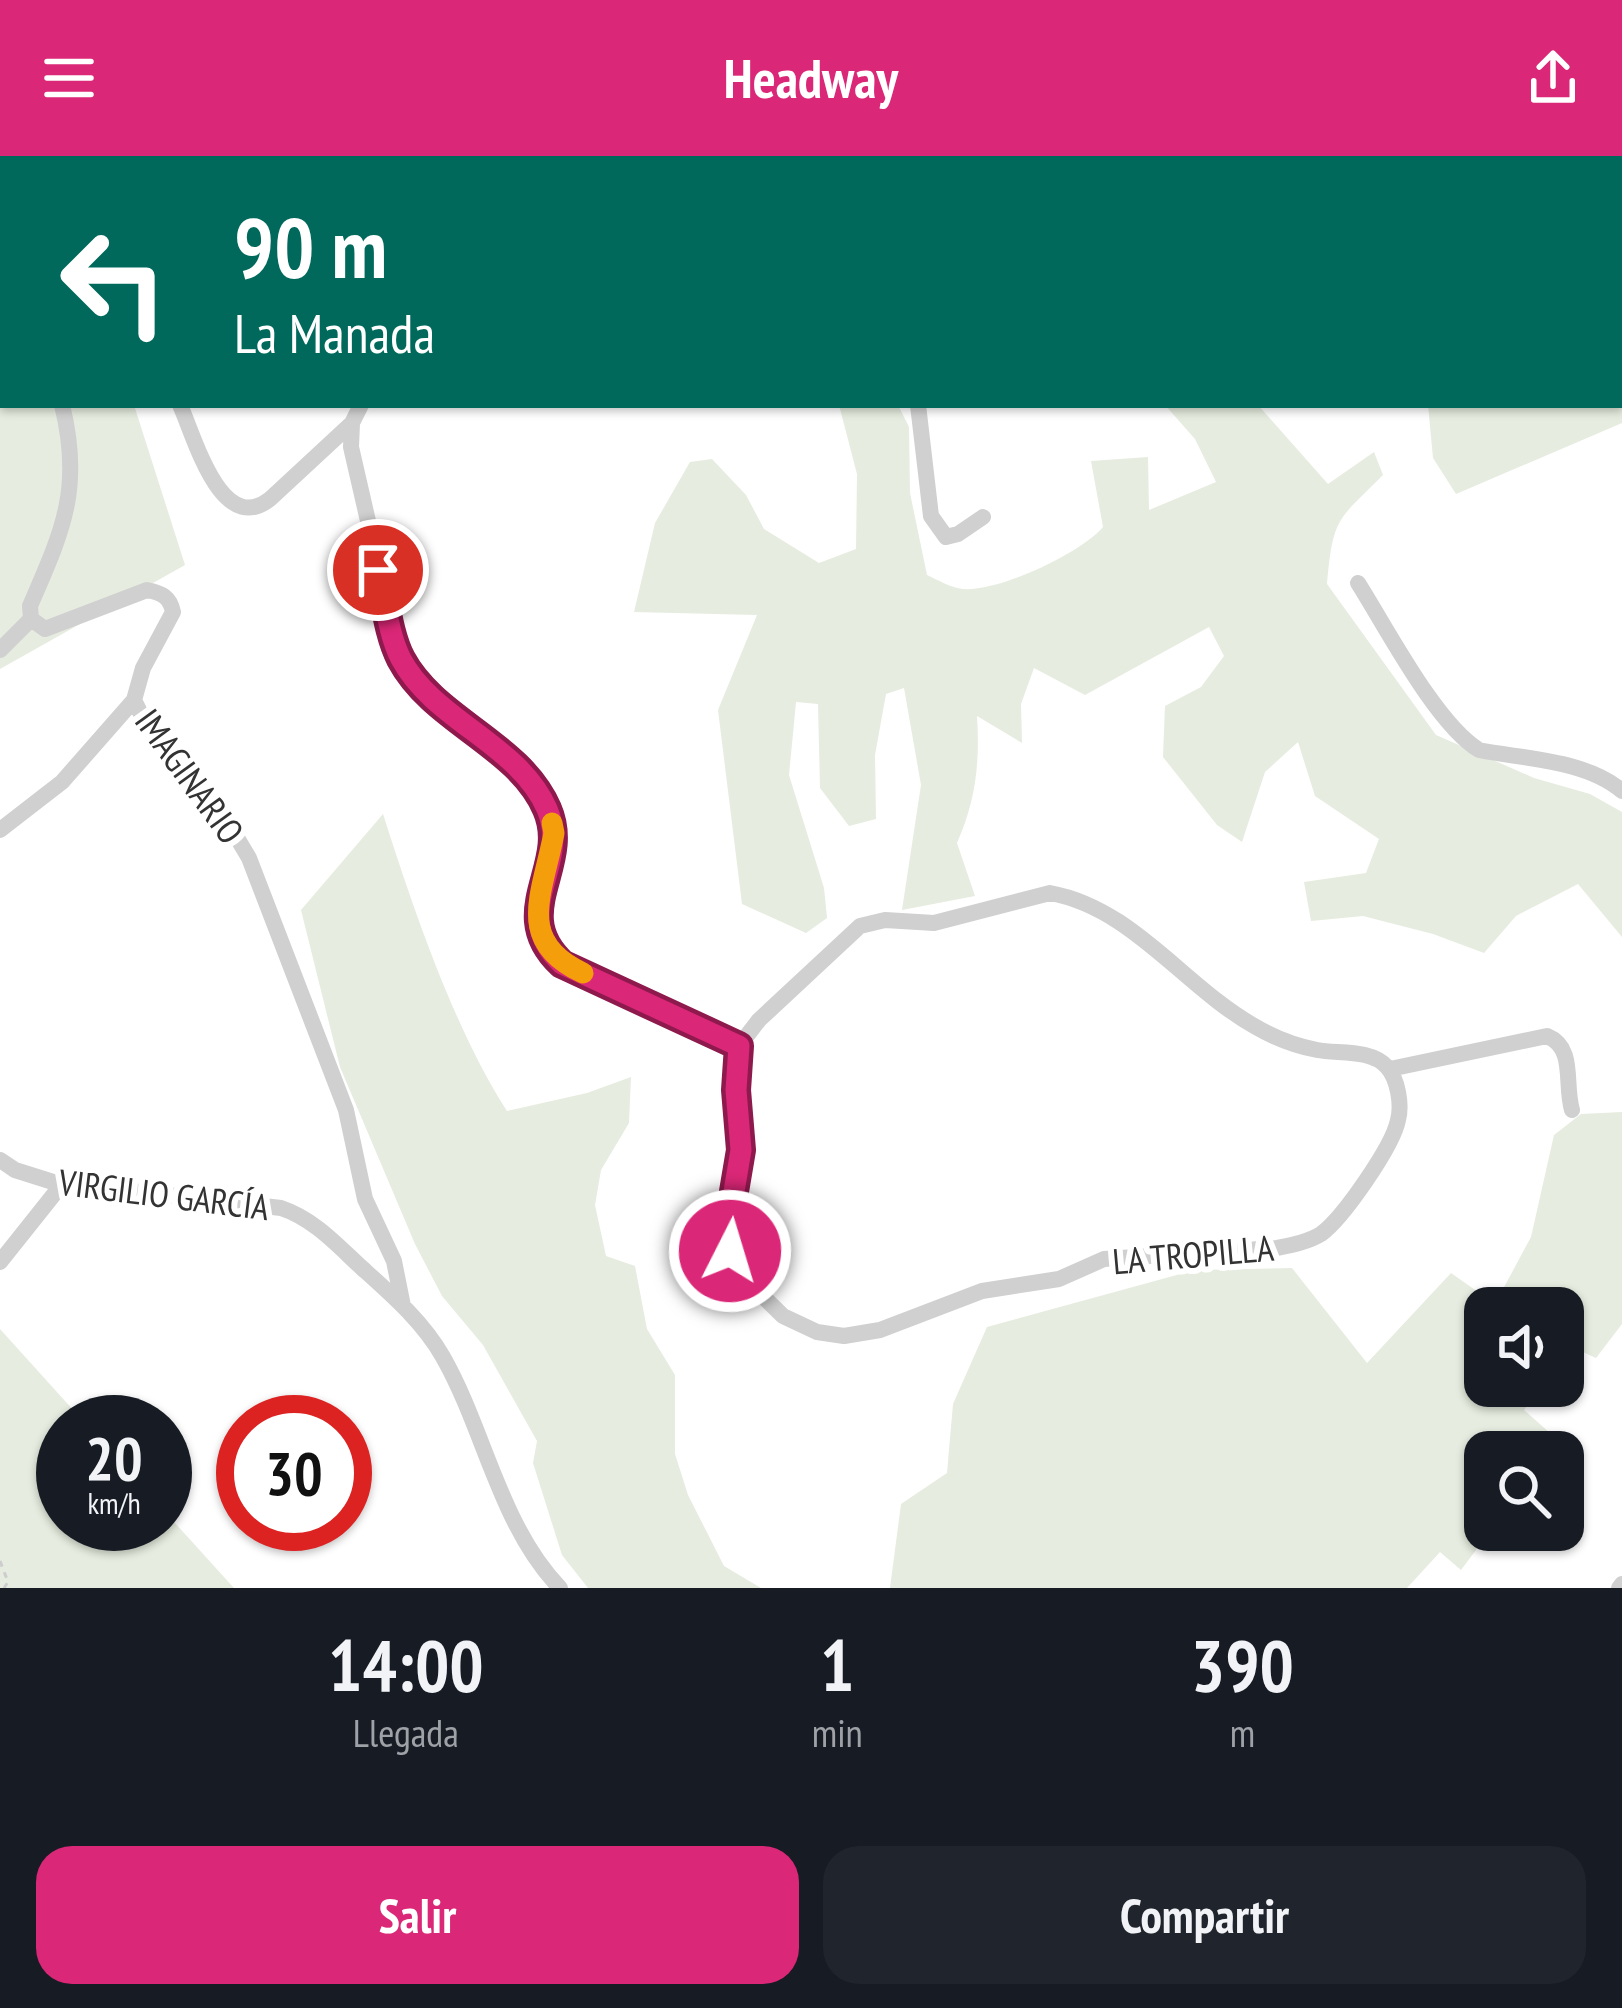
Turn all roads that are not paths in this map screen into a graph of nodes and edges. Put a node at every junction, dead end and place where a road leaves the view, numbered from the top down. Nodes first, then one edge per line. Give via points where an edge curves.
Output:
1 (62, 408) edge
2 (181, 408) edge
3 (360, 408) edge
4 (918, 408) edge
5 (352, 423) junction
6 (982, 517) dead end
7 (1358, 583) dead end
8 (32, 619) junction
9 (0, 650) edge
10 (134, 700) junction
11 (1622, 791) edge
12 (0, 830) edge
13 (739, 1046) junction
14 (1390, 1069) junction
15 (1572, 1110) dead end
16 (0, 1160) edge
17 (63, 1183) junction
18 (0, 1262) edge
19 (403, 1306) junction
20 (560, 1588) edge

1 - 8 street via 66,521 30,606
2 - 5 street via 215,483 243,509 270,499
3 - 5 street
4 - 6 street via 938,530 958,534
5 - 13 street via 357,484 399,656 524,775 550,815 554,833 538,912 547,950
7 - 11 street via 1465,742 1580,770
8 - 9 street
8 - 10 street, IMAGINARIO via 45,629 160,592 173,613
10 - 12 street via 62,782
10 - 19 street, IMAGINARIO via 249,858 346,1110 365,1199 394,1261
13 - 14 street via 860,926 934,923 1050,892 1115,916 1257,1028 1318,1050 1365,1055
13 - 14 street, LA TROPILLA via 741,1150 730,1251 740,1274 783,1316 844,1336 982,1291 1059,1279 1104,1259 1277,1248 1318,1236 1393,1136 1400,1117
14 - 15 street via 1547,1036 1567,1052
16 - 17 street, VIRGILIO GARCÍA
17 - 18 street
17 - 19 street, VIRGILIO GARCÍA via 299,1214
19 - 20 street, VIRGILIO GARCÍA via 441,1354 529,1551

